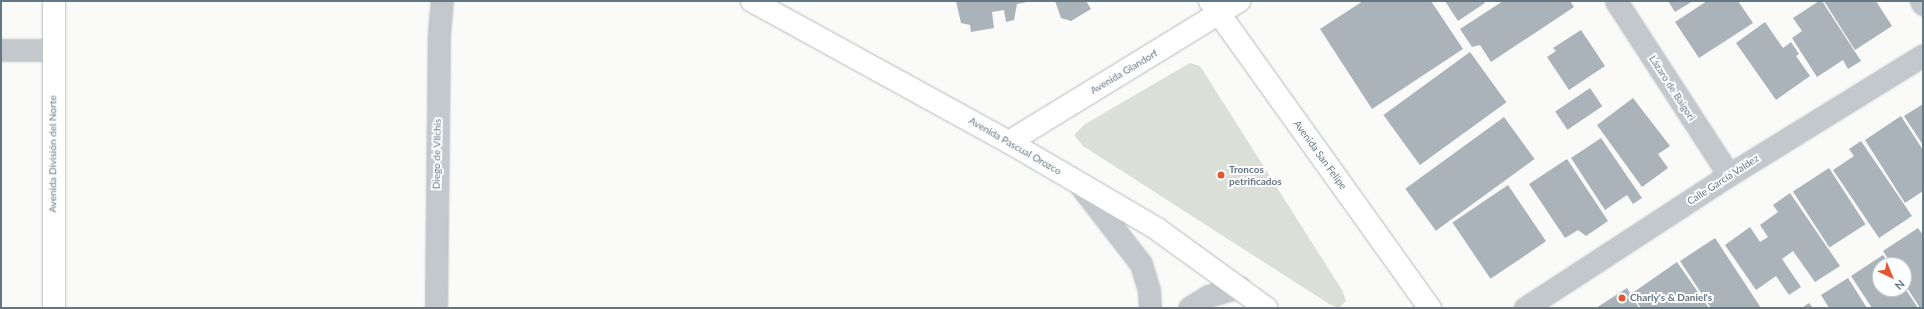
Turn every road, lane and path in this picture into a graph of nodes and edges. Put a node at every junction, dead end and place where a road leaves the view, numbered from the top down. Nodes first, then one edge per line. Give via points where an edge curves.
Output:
1 (54, 1) edge
2 (442, 1) edge
3 (752, 1) edge
4 (1240, 1) edge
5 (1616, 1) edge
6 (1921, 1) edge
7 (1923, 4) edge
8 (1214, 8) edge
9 (1, 50) edge
10 (53, 50) junction
11 (1923, 55) edge
12 (1009, 142) junction
13 (1729, 175) junction
14 (1076, 181) junction
15 (1240, 287) junction
16 (54, 308) edge
17 (436, 308) edge
18 (1150, 308) edge
19 (1189, 308) edge
20 (1266, 308) edge
21 (1430, 308) edge
22 (1525, 308) edge

1 - 10 main road, Avenida División del Norte
2 - 17 street, Diego de VIlchis via 439,33
3 - 12 main road, Avenida Pascual Orozco
4 - 8 main road, Avenida Glandorf
5 - 13 street, Lázaro de Baigori
6 - 7 street
8 - 12 main road, Avenida Glandorf
8 - 21 main road, Avenida San Felipe
9 - 10 street
10 - 16 main road, Avenida División del Norte
11 - 13 street, Calle García Valdez
12 - 14 main road, Avenida Pascual Orozco
13 - 22 street, Calle García Valdez
14 - 15 main road, Avenida Pascual Orozco via 1157,229
14 - 18 street via 1141,264 1149,290
15 - 19 street via 1208,296
15 - 20 main road, Avenida Pascual Orozco

